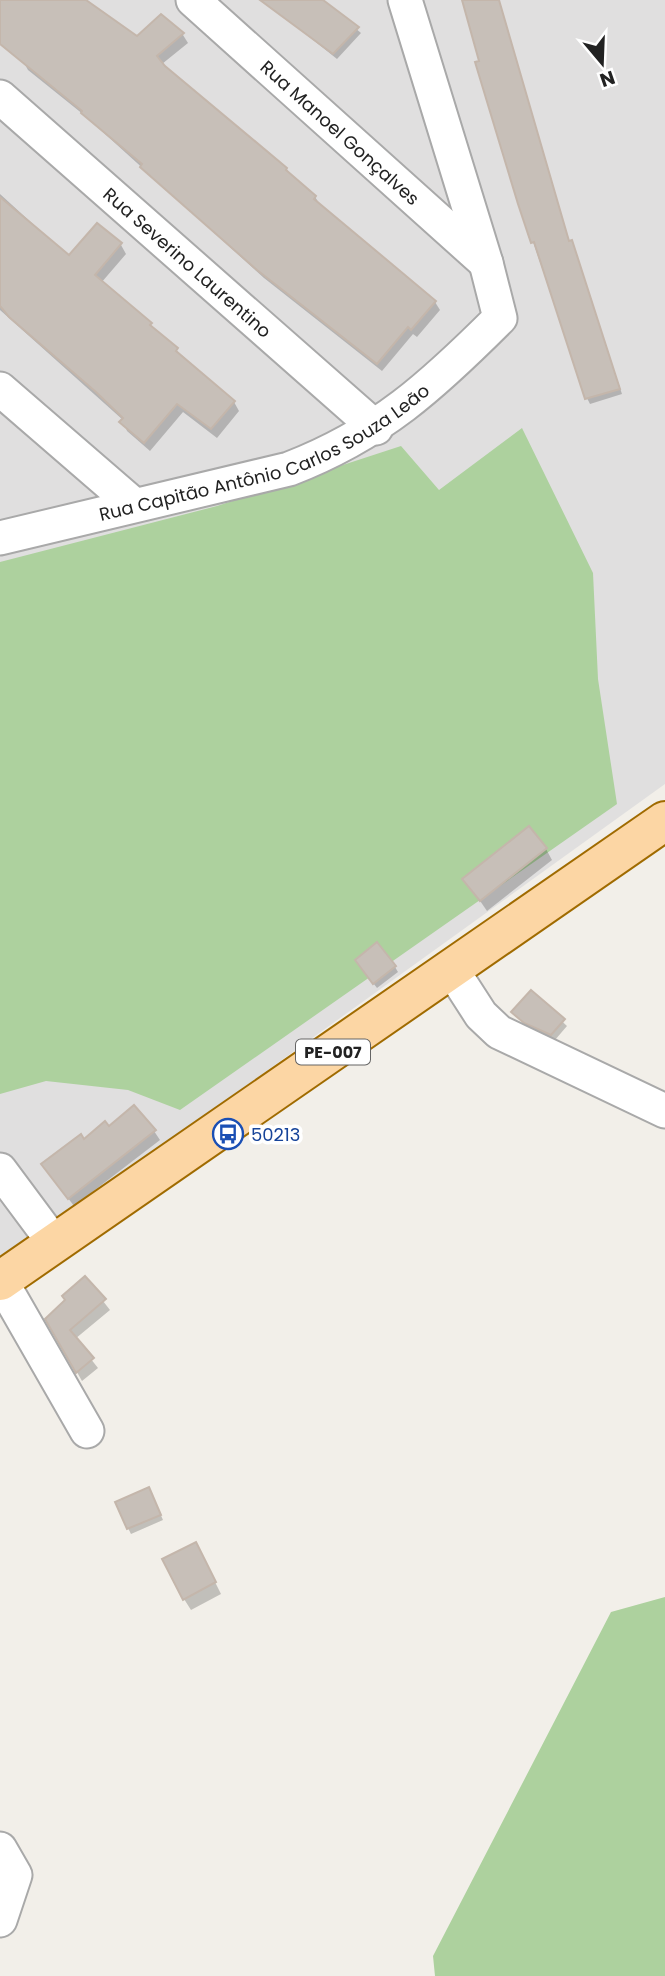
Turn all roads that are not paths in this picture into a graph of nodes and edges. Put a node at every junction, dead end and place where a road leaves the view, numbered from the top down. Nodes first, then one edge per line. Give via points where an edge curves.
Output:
1 (193, 0) edge
2 (405, 0) edge
3 (0, 97) edge
4 (486, 263) junction
5 (0, 388) edge
6 (376, 428) junction
7 (133, 505) junction
8 (0, 538) edge
9 (665, 821) edge
10 (452, 970) junction
11 (665, 1111) edge
12 (0, 1170) edge
13 (55, 1244) junction
14 (0, 1281) edge
15 (87, 1431) dead end
16 (0, 1849) edge
17 (0, 1920) edge

1 - 4 street, Rua Manoel Gonçalves
2 - 4 street
3 - 6 street, Rua Severino Laurentino
4 - 6 street, Rua Capitão Antônio Carlos Souza Leão via 500,318 437,381
5 - 7 street
6 - 7 street, Rua Capitão Antônio Carlos Souza Leão via 289,469
7 - 8 street, Rua Capitão Antônio Carlos Souza Leão
9 - 10 main road, PE-007 / PE-007
10 - 11 street via 481,1015 499,1032
10 - 13 main road, PE-007 / PE-007
12 - 13 street
13 - 14 main road, PE-007 / PE-007
14 - 15 street
16 - 17 street via 15,1875

